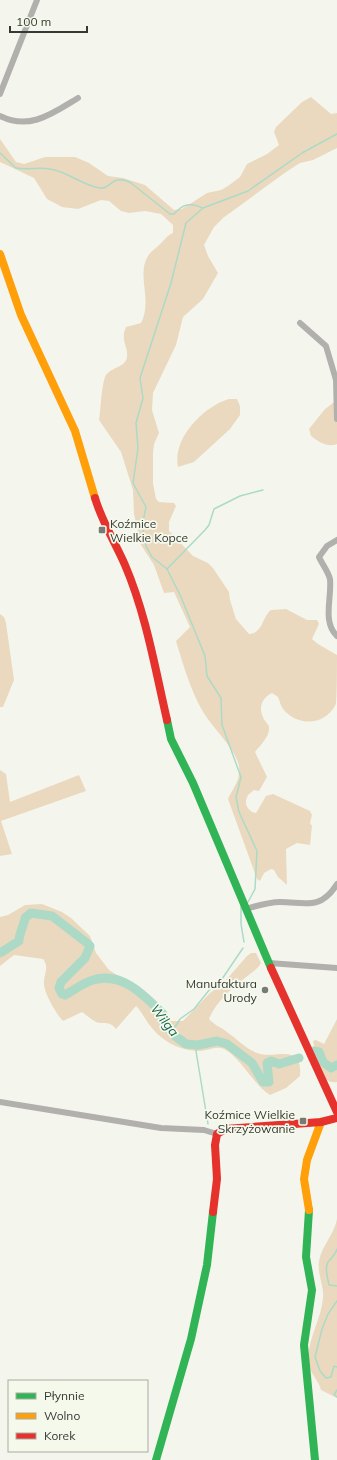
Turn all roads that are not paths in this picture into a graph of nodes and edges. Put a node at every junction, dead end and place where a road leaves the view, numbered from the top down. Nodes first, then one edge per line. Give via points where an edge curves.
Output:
1 (37, 0) edge
2 (0, 94) edge
3 (78, 98) dead end
4 (0, 116) edge
5 (0, 254) edge
6 (300, 323) dead end
7 (337, 419) edge
8 (337, 540) edge
9 (337, 636) edge
10 (337, 884) edge
11 (246, 909) junction
12 (269, 962) junction
13 (337, 968) edge
14 (0, 1102) edge
15 (337, 1112) edge
16 (337, 1118) edge
17 (321, 1122) junction
18 (218, 1134) junction
19 (156, 1460) edge
20 (315, 1460) edge

1 - 2 street
3 - 4 street via 35,121 18,121
5 - 11 street via 22,315 75,431 99,513 128,571 152,651 171,740 193,783
6 - 7 street via 326,346 336,380
8 - 9 street via 327,546 320,557 329,577 328,608 332,632
10 - 11 street via 322,899 314,903 280,902
11 - 12 street
12 - 13 street
12 - 15 street
14 - 18 street via 161,1128 204,1130
16 - 17 street
17 - 18 street via 226,1129
17 - 20 street via 307,1160 304,1179 309,1213 306,1257 312,1290 304,1345
18 - 19 street via 215,1145 217,1179 207,1265 191,1339

